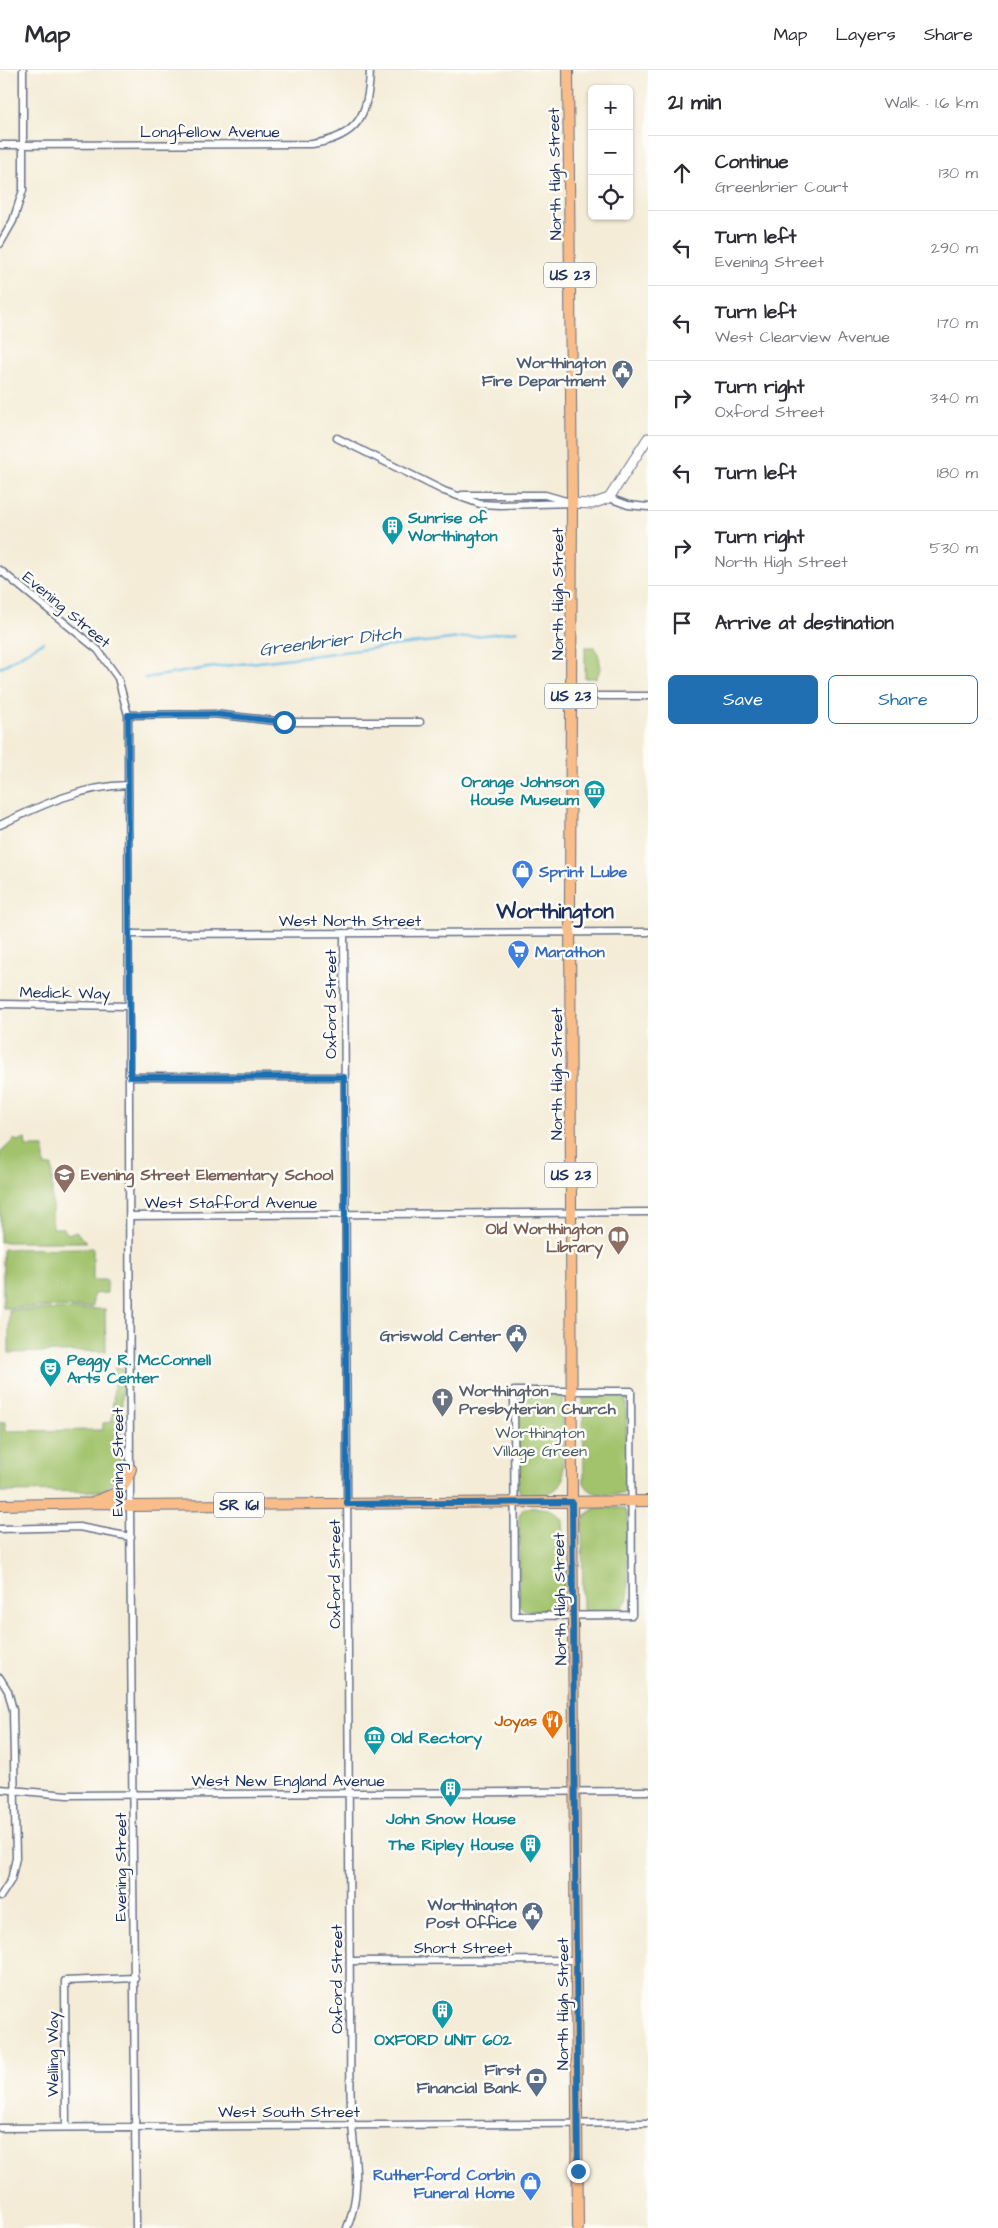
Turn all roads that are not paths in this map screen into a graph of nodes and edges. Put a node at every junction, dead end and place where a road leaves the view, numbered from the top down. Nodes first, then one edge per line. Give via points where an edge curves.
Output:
1 (23, 70) edge
2 (370, 70) edge
3 (568, 70) edge
4 (0, 145) edge
5 (23, 145) junction
6 (0, 244) edge
7 (337, 438) dead end
8 (648, 438) edge
9 (610, 498) junction
10 (572, 503) junction
11 (648, 507) edge
12 (0, 570) edge
13 (571, 696) junction
14 (648, 696) edge
15 (128, 715) junction
16 (420, 722) dead end
17 (128, 785) junction
18 (0, 824) edge
19 (648, 932) edge
20 (570, 933) junction
21 (130, 934) junction
22 (344, 934) junction
23 (0, 1004) edge
24 (129, 1006) junction
25 (130, 1077) junction
26 (344, 1077) junction
27 (571, 1212) junction
28 (648, 1212) edge
29 (345, 1215) junction
30 (130, 1216) junction
31 (572, 1391) junction
32 (130, 1468) junction
33 (648, 1501) edge
34 (514, 1502) junction
35 (572, 1502) junction
36 (631, 1502) junction
37 (87, 1504) junction
38 (347, 1504) junction
39 (0, 1505) edge
40 (130, 1506) junction
41 (0, 1529) edge
42 (131, 1538) junction
43 (575, 1616) junction
44 (0, 1678) edge
45 (0, 1788) edge
46 (14, 1790) junction
47 (648, 1791) edge
48 (576, 1792) junction
49 (349, 1793) junction
50 (134, 1795) junction
51 (0, 1897) edge
52 (577, 1960) junction
53 (350, 1961) junction
54 (135, 1978) junction
55 (578, 2123) junction
56 (648, 2123) edge
57 (352, 2125) junction
58 (66, 2126) junction
59 (136, 2126) junction
60 (0, 2128) edge
61 (136, 2228) edge
62 (347, 2228) edge
63 (578, 2228) edge

1 - 5 street
2 - 5 street, Longfellow Avenue via 368,104 361,117 353,128 327,142
3 - 10 main road, North High Street / US 23
4 - 5 street, Longfellow Avenue
5 - 6 street via 23,190 13,221
7 - 10 street via 444,491 480,504
8 - 9 street
9 - 10 street via 592,504
9 - 11 street via 628,505
10 - 13 main road, North High Street / US 23
12 - 15 street, Evening Street via 98,650 118,678
13 - 14 street
13 - 20 main road, North High Street / US 23
15 - 16 street via 214,714 284,722
15 - 17 street, Evening Street
17 - 18 street via 86,790
17 - 21 street, Evening Street
19 - 20 street, West North Street
20 - 22 street, West North Street
20 - 27 main road, North High Street / US 23
21 - 22 street, West North Street
21 - 24 street, Evening Street
22 - 26 street, Oxford Street
23 - 24 street, Medick Way
24 - 25 street, Evening Street
25 - 26 street
25 - 30 street, Evening Street
26 - 29 street, Oxford Street
27 - 28 street, West Stafford Avenue
27 - 29 street, West Stafford Avenue
27 - 31 main road, North High Street / US 23
29 - 30 street, West Stafford Avenue
29 - 38 street, Oxford Street
30 - 32 street, Evening Street
31 - 34 street via 514,1391
31 - 35 main road, North High Street / US 23
31 - 36 street via 631,1391
32 - 37 main road via 125,1486 120,1491
32 - 40 street, Evening Street
33 - 36 main road, SR 161
34 - 35 main road, SR 161
34 - 38 main road, SR 161
34 - 43 street via 515,1616
35 - 36 main road, SR 161
35 - 43 main road, North High Street / US 23
36 - 43 street via 632,1615
37 - 39 main road, SR 161
37 - 40 main road, SR 161
38 - 40 main road, SR 161
38 - 49 street, Oxford Street
40 - 42 street, Evening Street
41 - 42 street via 79,1527
42 - 50 street, Evening Street
43 - 48 main road, North High Street / US 23
44 - 46 street via 8,1691 13,1710
45 - 46 street, West New England Avenue
46 - 50 street, West New England Avenue via 67,1795
46 - 51 street via 15,1869
47 - 48 street, West New England Avenue
48 - 49 street, West New England Avenue
48 - 52 main road, North High Street / US 23
49 - 50 street, West New England Avenue
49 - 53 street, Oxford Street
50 - 54 street, Evening Street
52 - 53 street, Short Street
52 - 55 main road, North High Street / US 23
53 - 57 street, Oxford Street
54 - 58 street, Welling Way via 65,1981
54 - 59 street, Evening Street
55 - 56 street, West South Street
55 - 57 street, West South Street
55 - 63 main road, North High Street / US 23
57 - 59 street, West South Street
57 - 62 street, Oxford Street via 357,2171
58 - 59 street, West South Street
58 - 60 street, West South Street
59 - 61 street, Evening Street

